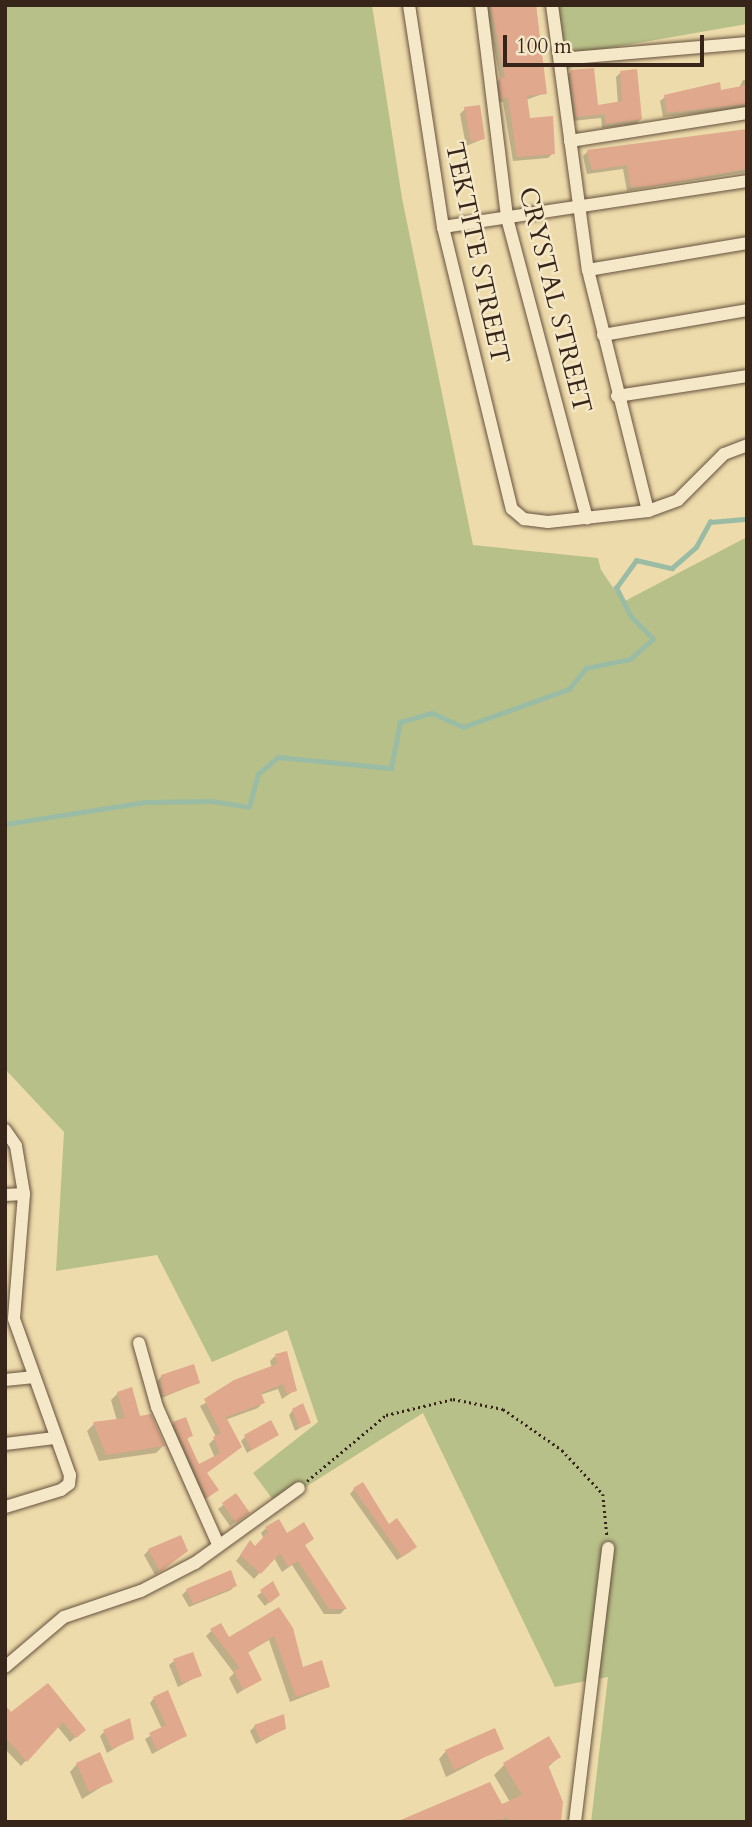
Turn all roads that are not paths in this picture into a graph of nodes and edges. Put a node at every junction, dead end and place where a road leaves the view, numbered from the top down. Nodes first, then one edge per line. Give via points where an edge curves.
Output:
1 (409, 5) edge
2 (481, 5) edge
3 (552, 5) edge
4 (747, 43) edge
5 (560, 59) junction
6 (747, 113) edge
7 (570, 141) junction
8 (747, 181) edge
9 (577, 206) junction
10 (507, 218) junction
11 (443, 227) junction
12 (747, 243) edge
13 (588, 270) junction
14 (747, 310) edge
15 (603, 335) junction
16 (747, 376) edge
17 (617, 396) junction
18 (747, 445) edge
19 (649, 511) junction
20 (587, 519) junction
21 (6, 1132) edge
22 (24, 1194) junction
23 (5, 1195) edge
24 (11, 1258) edge
25 (10, 1320) edge
26 (139, 1343) dead end
27 (32, 1377) junction
28 (5, 1380) edge
29 (55, 1438) junction
30 (5, 1444) edge
31 (299, 1488) road end
32 (5, 1507) edge
33 (218, 1542) junction
34 (608, 1548) road end
35 (5, 1667) edge
36 (575, 1822) edge

1 - 11 street, TEKTITE STREET
2 - 10 street, CRYSTAL STREET
3 - 5 street
4 - 5 street
5 - 7 street
6 - 7 street
7 - 9 street
8 - 9 street
9 - 10 street
9 - 13 street
10 - 11 street
10 - 20 street, CRYSTAL STREET
11 - 20 street, TEKTITE STREET via 512,509 524,519
12 - 13 street
13 - 15 street
14 - 15 street
15 - 17 street
16 - 17 street
17 - 19 street
18 - 19 street via 724,454 677,500
19 - 20 street
21 - 22 street via 22,1164
22 - 23 street
22 - 24 street
24 - 25 street
25 - 27 street
26 - 33 street via 157,1407
27 - 28 street
27 - 29 street
29 - 30 street
29 - 32 street via 70,1475 69,1484
31 - 33 street
33 - 35 street via 195,1563 141,1591 64,1617
34 - 36 street

